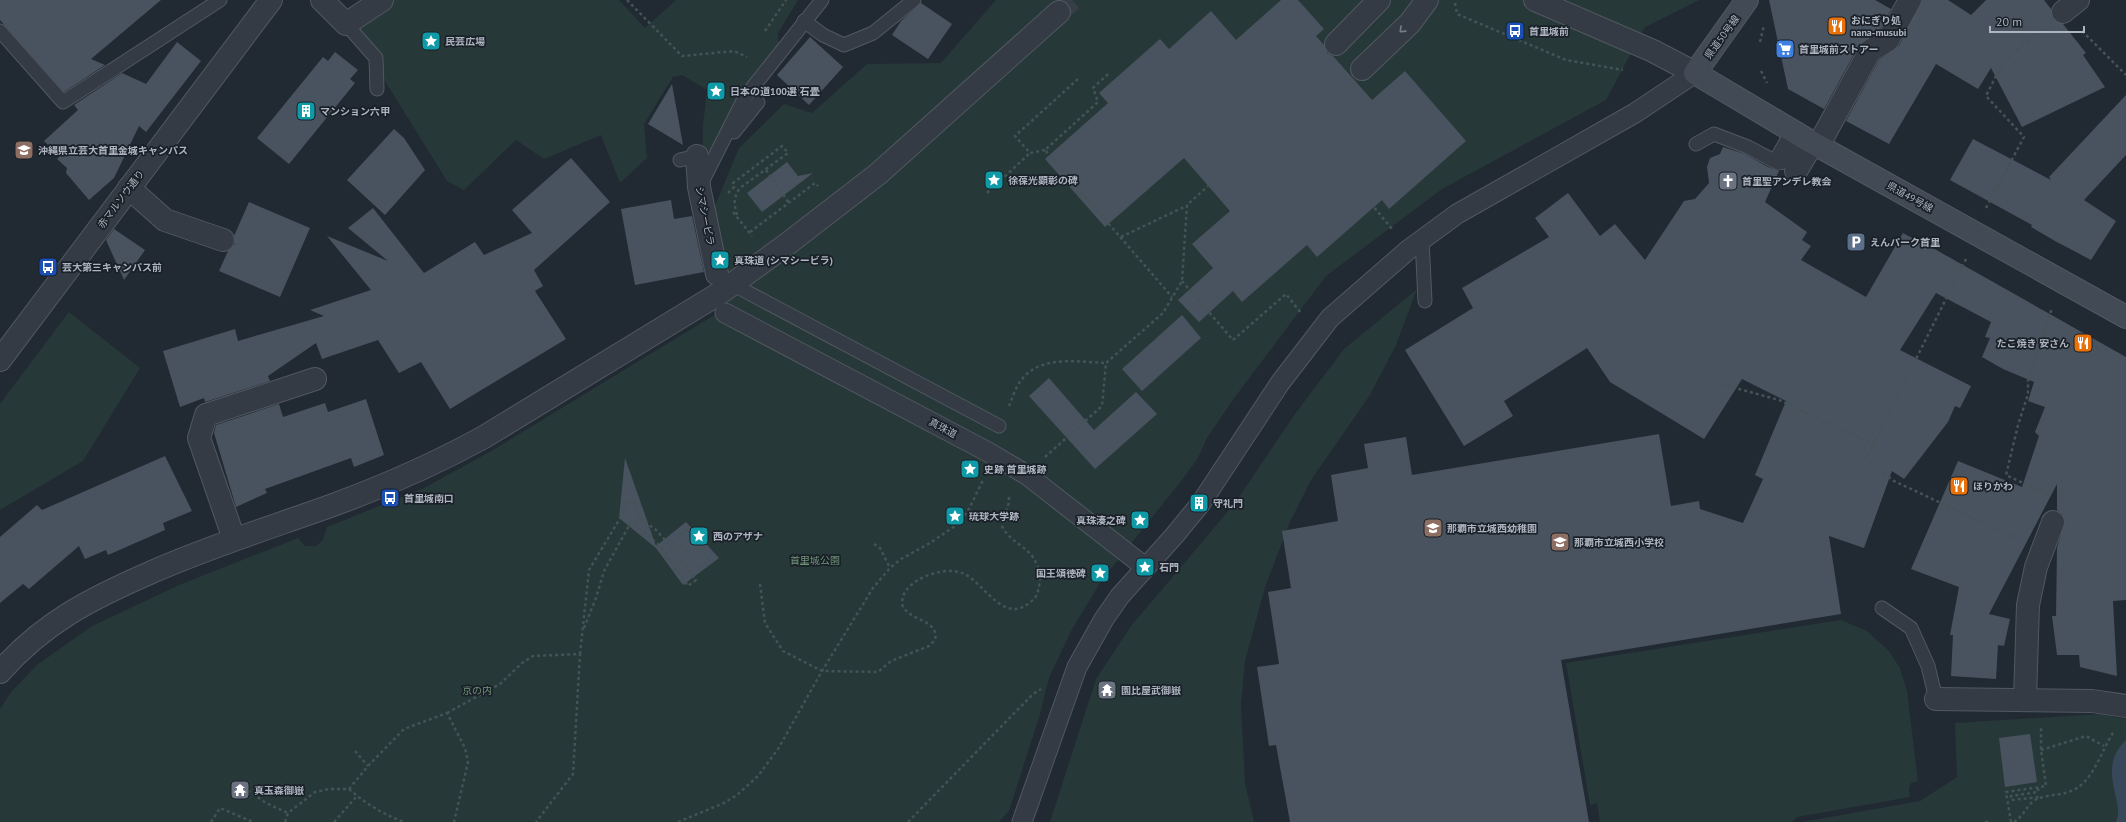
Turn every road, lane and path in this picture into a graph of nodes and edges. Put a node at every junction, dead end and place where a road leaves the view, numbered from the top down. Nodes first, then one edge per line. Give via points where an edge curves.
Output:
1 (220, 0) edge
2 (271, 0) edge
3 (322, 0) edge
4 (382, 0) edge
5 (627, 0) edge
6 (786, 0) edge
7 (822, 0) edge
8 (914, 0) edge
9 (1379, 0) edge
10 (1427, 0) edge
11 (1455, 0) edge
12 (1534, 0) edge
13 (1747, 0) edge
14 (1910, 0) edge
15 (2070, 6) edge
16 (1058, 12) tunnel mouth
17 (804, 21) junction
18 (346, 24) junction
19 (0, 31) edge
20 (763, 36) dead end
21 (1336, 44) dead end
22 (747, 58) dead end
23 (1362, 69) dead end
24 (1626, 71) dead end
25 (1695, 73) junction
26 (1108, 74) dead end
27 (2126, 75) edge
28 (1078, 79) dead end
29 (376, 89) dead end
30 (758, 102) dead end
31 (1809, 141) junction
32 (1696, 144) dead end
33 (1045, 150) junction
34 (1030, 153) junction
35 (698, 157) junction
36 (1789, 164) joint
37 (766, 170) junction
38 (1208, 186) dead end
39 (129, 188) junction
40 (740, 188) junction
41 (820, 189) dead end
42 (986, 193) dead end
43 (1362, 194) dead end
44 (789, 203) junction
45 (1187, 206) junction
46 (1985, 209) dead end
47 (737, 215) dead end
48 (750, 232) dead end
49 (1121, 237) junction
50 (223, 240) dead end
51 (1415, 245) junction
52 (1967, 257) dead end
53 (724, 279) junction
54 (1182, 281) junction
55 (1286, 294) dead end
56 (1172, 297) junction
57 (1426, 300) dead end
58 (2054, 304) dead end
59 (725, 313) dead end
60 (2126, 317) edge
61 (0, 360) edge
62 (1106, 363) junction
63 (316, 378) dead end
64 (1721, 384) dead end
65 (999, 426) joint
66 (1873, 444) junction
67 (988, 452) junction
68 (1049, 453) dead end
69 (1008, 491) dead end
70 (2053, 522) joint
71 (234, 539) junction
72 (669, 544) junction
73 (874, 544) dead end
74 (674, 551) junction
75 (2043, 551) junction
76 (1145, 567) junction
77 (890, 568) junction
78 (760, 584) dead end
79 (1882, 608) dead end
80 (583, 630) junction
81 (580, 654) junction
82 (1077, 667) junction
83 (822, 671) junction
84 (0, 672) edge
85 (1936, 699) joint
86 (2025, 700) junction
87 (2126, 706) edge
88 (447, 713) junction
89 (2115, 728) dead end
90 (2104, 746) junction
91 (355, 751) dead end
92 (368, 766) junction
93 (243, 787) dead end
94 (2038, 788) junction
95 (349, 789) junction
96 (357, 796) junction
97 (2045, 796) junction
98 (288, 813) junction
99 (211, 822) edge
100 (253, 822) edge
101 (285, 822) edge
102 (334, 822) edge
103 (404, 822) edge
104 (454, 822) edge
105 (536, 822) edge
106 (678, 822) edge
107 (908, 822) edge
108 (1022, 822) edge
109 (1985, 822) edge
110 (1991, 822) edge
111 (2013, 822) edge

1 - 19 lane via 63,102
2 - 39 street, 赤マルソウ通り
3 - 18 street
4 - 18 street
5 - 22 path via 682,56 734,51
6 - 20 path
7 - 17 lane
8 - 17 lane via 873,33 844,45 823,35
9 - 21 street
10 -> 23 street via 1410,23
11 - 24 path via 1457,14 1530,46 1566,60
12 - 25 street via 1653,51
13 - 25 main road, 県道50号線
14 - 31 street via 1888,40 1870,51
15 - 27 path
15 - 46 path via 2008,58 1986,96 2024,137
16 - 53 street via 878,174
17 - 35 lane
18 - 29 lane via 376,58
25 - 31 main road, 県道49号線
25 - 51 street via 1635,112 1457,214
26 - 33 path via 1093,88 1098,102
28 - 34 path via 1015,136
30 - 35 lane
31 - 36 street
31 - 60 main road, 県道49号線
32 - 36 lane via 1714,134 1748,147 1778,163
33 - 34 path
33 - 49 path
34 - 42 path
35 - 53 street, シマシービラ via 699,187
37 - 40 path
37 - 40 path via 788,153 782,146 733,183 734,187
37 - 44 path
38 - 45 path
39 - 50 street via 165,220
39 - 61 street, 赤マルソウ通り
40 - 47 path via 734,202
41 - 44 path via 815,183
43 - 51 path
44 - 48 path
45 - 49 path
45 - 54 path
49 - 56 path
51 - 57 lane
51 - 76 street via 1348,300 1318,332 1280,383 1200,503
52 - 66 path
53 - 65 lane
53 - 71 street via 484,437 447,457 370,491
54 - 55 path via 1233,340
54 - 56 path
56 - 62 path via 1163,313
58 - 70 path via 2028,381 2028,394 2006,475 2061,501
59 - 67 street, 真珠道
62 - 65 path via 1054,362 1034,369 1022,378
62 - 68 path via 1102,406
63 - 71 street via 206,415 199,438
64 - 66 path via 1779,400
66 - 75 path via 1866,459 1894,481
67 - 76 street, 真珠道 via 1027,476
67 - 77 path via 980,489 958,524
69 - 83 path via 1009,502 1002,528 1030,553 1038,568 1039,583 1031,602 1017,609 1006,607 968,575 955,571 931,574 908,587 902,596 902,604 910,616 926,622 933,628 936,636 933,644 891,661 875,673
70 - 75 street
71 - 84 street via 125,584 76,608 30,642
72 - 74 path
72 - 74 path via 686,530 709,560 699,568 682,545
72 - 80 path via 640,518 634,500 624,502 625,510 589,570
73 - 77 path via 880,548
74 - 80 path via 696,580 688,586 660,546 631,522 604,571
75 - 86 street via 2036,568 2028,605
76 - 82 street via 1104,619
77 - 83 path via 872,588
78 - 83 path via 765,623 783,651
79 - 85 lane via 1911,628 1928,666
80 - 81 path
81 - 88 path via 533,656 500,684
81 - 105 path via 573,774
82 - 107 path via 1033,694
82 - 108 street
83 - 106 path via 778,749 758,776 724,803
85 - 86 street
86 - 87 street via 2092,701
88 - 92 path via 404,729
88 - 104 path via 465,748 468,762
89 - 90 path
90 - 94 path via 2086,736 2041,750 2046,786
90 - 97 path via 2088,779 2081,786 2072,791
91 - 92 path
92 - 95 path
93 - 98 path via 266,803
94 - 97 path via 2038,792 2011,796 2011,800
94 - 111 path via 2006,792
95 - 96 path
95 - 98 path via 315,792
96 - 102 path
96 - 103 path via 387,815
97 - 111 path via 2036,800
98 - 101 path
99 - 100 path via 220,808
109 - 110 path

